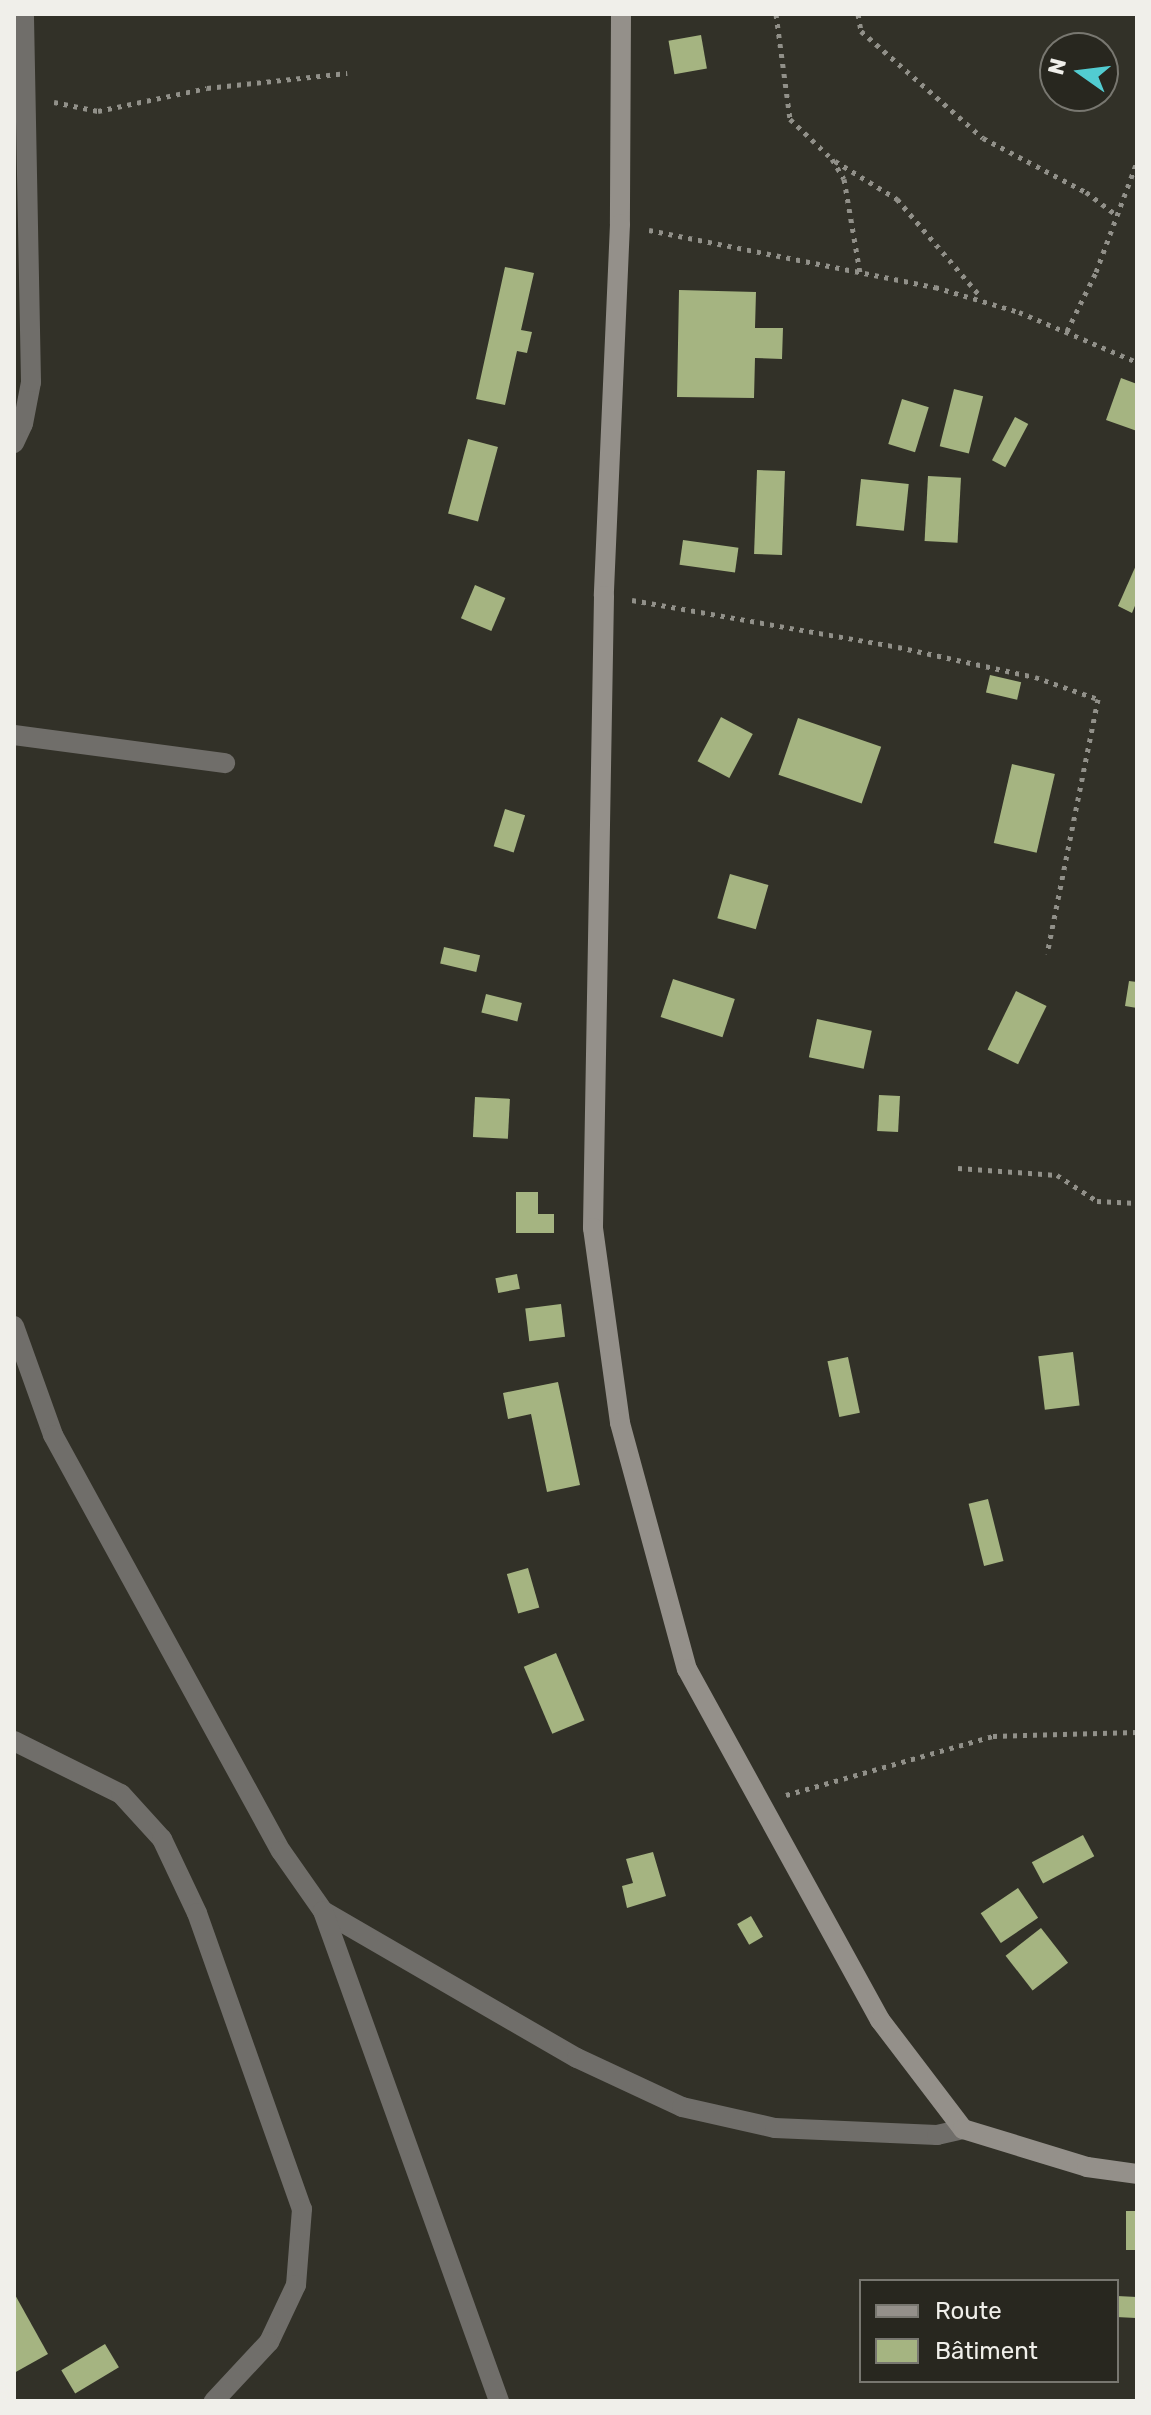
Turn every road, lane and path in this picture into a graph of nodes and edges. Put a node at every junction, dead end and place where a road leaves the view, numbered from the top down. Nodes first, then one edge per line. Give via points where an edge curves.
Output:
1 (24, 14) edge
2 (621, 14) edge
3 (776, 14) edge
4 (858, 14) edge
5 (347, 73) dead end
6 (29, 97) junction
7 (832, 159) junction
8 (1137, 162) edge
9 (1115, 214) junction
10 (620, 224) junction
11 (860, 273) junction
12 (1019, 312) junction
13 (1067, 331) junction
14 (1137, 362) edge
15 (14, 443) edge
16 (604, 596) junction
17 (14, 735) edge
18 (225, 763) dead end
19 (1047, 954) dead end
20 (958, 1168) dead end
21 (1137, 1203) edge
22 (14, 1326) edge
23 (1137, 1732) edge
24 (14, 1741) edge
25 (757, 1804) junction
26 (323, 1911) junction
27 (963, 2129) junction
28 (1137, 2174) edge
29 (214, 2401) edge
30 (499, 2401) edge

1 - 6 street
2 - 10 main road
3 - 7 path via 790,119
4 - 9 path via 861,31 983,138 1086,192
5 - 6 path via 207,88 98,111
6 - 15 street via 31,382
7 - 11 path via 844,179
7 - 12 path via 897,199 977,296
8 - 9 path
9 - 13 path via 1096,272
10 - 11 path
10 - 16 main road
11 - 12 path via 935,287
12 - 13 path
13 - 14 path
16 - 19 path via 898,647 1035,677 1098,699
16 - 25 main road via 593,1228 620,1423 687,1669
17 - 18 street
20 - 21 path via 1057,1175 1097,1201
22 - 26 street via 53,1435 281,1851
23 - 25 path via 993,1736
24 - 29 street via 121,1794 162,1839 202,1927 302,2209 296,2285 269,2342
25 - 27 main road via 880,2020
26 - 27 street via 577,2058 682,2107 775,2128 937,2135
26 - 30 street
27 - 28 main road via 1087,2167

